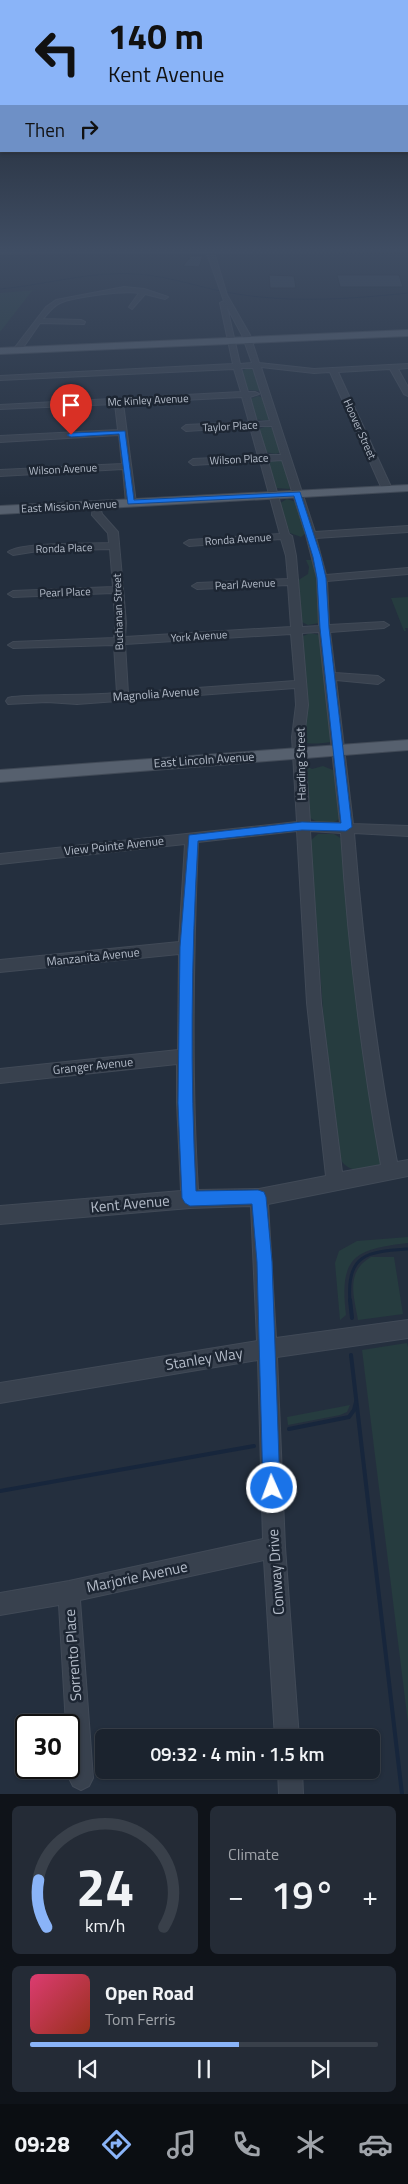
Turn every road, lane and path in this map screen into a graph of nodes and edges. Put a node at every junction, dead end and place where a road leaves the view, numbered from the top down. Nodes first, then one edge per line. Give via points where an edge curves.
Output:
1 (30, 332) edge
2 (229, 332) edge
3 (243, 332) edge
4 (408, 332) edge
5 (247, 339) junction
6 (231, 340) junction
7 (17, 350) junction
8 (0, 351) edge
9 (256, 366) junction
10 (408, 366) edge
11 (238, 367) junction
12 (393, 367) junction
13 (333, 370) junction
14 (0, 378) edge
15 (266, 394) junction
16 (408, 394) edge
17 (246, 395) junction
18 (119, 401) junction
19 (0, 407) edge
20 (275, 423) junction
21 (254, 424) junction
22 (186, 428) dead end
23 (122, 432) junction
24 (0, 438) edge
25 (285, 456) junction
26 (264, 458) junction
27 (192, 462) dead end
28 (126, 466) junction
29 (0, 473) edge
30 (408, 488) edge
31 (387, 489) junction
32 (297, 494) junction
33 (275, 495) junction
34 (130, 503) junction
35 (96, 505) junction
36 (0, 510) edge
37 (408, 528) edge
38 (310, 534) junction
39 (287, 536) junction
40 (188, 543) dead end
41 (114, 546) junction
42 (13, 552) dead end
43 (408, 572) edge
44 (322, 578) junction
45 (293, 582) junction
46 (197, 586) dead end
47 (118, 590) junction
48 (13, 594) dead end
49 (384, 625) dead end
50 (324, 628) junction
51 (295, 630) junction
52 (119, 641) junction
53 (13, 645) dead end
54 (330, 676) junction
55 (378, 680) dead end
56 (300, 684) junction
57 (123, 696) junction
58 (12, 701) dead end
59 (408, 744) edge
60 (338, 749) junction
61 (299, 752) junction
62 (0, 776) edge
63 (302, 826) junction
64 (346, 827) junction
65 (408, 831) edge
66 (192, 838) junction
67 (0, 859) edge
68 (186, 947) junction
69 (0, 966) edge
70 (185, 1056) junction
71 (0, 1076) edge
72 (400, 1170) edge
73 (335, 1182) junction
74 (258, 1197) junction
75 (190, 1198) junction
76 (0, 1215) edge
77 (408, 1329) edge
78 (267, 1349) junction
79 (0, 1393) edge
80 (274, 1547) junction
81 (69, 1592) junction
82 (0, 1604) edge
83 (286, 1729) edge
84 (81, 1778) dead end
85 (290, 1779) edge
86 (291, 1794) edge

1 - 7 street
2 - 6 street, Harding Street
3 - 5 street, Harding Street
4 - 5 main road
5 - 6 main road
5 - 9 street, Harding Street
6 - 7 main road
6 - 11 street, Harding Street
7 - 8 main road
9 - 11 street
9 - 13 street
9 - 15 street, Harding Street
10 - 12 street
11 - 14 street
11 - 17 street, Harding Street
12 - 13 street
12 - 16 street
13 - 31 street, Hoover Street
15 - 17 street, Mc Kinley Avenue
15 - 20 street, Harding Street
17 - 18 street, Mc Kinley Avenue
17 - 21 street, Harding Street
18 - 19 street, Mc Kinley Avenue
18 - 23 street
20 - 21 street, Taylor Place
20 - 25 street, Harding Street
21 - 22 street, Taylor Place
21 - 26 street, Harding Street
23 - 24 street
23 - 28 street
25 - 26 street, Wilson Place
25 - 32 street, Harding Street
26 - 27 street, Wilson Place
26 - 33 street, Harding Street
28 - 29 street, Wilson Avenue
28 - 34 street
30 - 31 main road, East Mission Avenue
31 - 32 main road, East Mission Avenue
32 - 33 main road, East Mission Avenue
32 - 38 street, Harding Street
33 - 34 main road, East Mission Avenue
33 - 39 street, Harding Street
34 - 35 main road, East Mission Avenue
35 - 36 main road, East Mission Avenue
35 - 41 street, Buchanan Street via 97,515 113,532
37 - 38 street
38 - 44 street, Harding Street
39 - 40 street, Ronda Avenue
39 - 45 street, Harding Street
41 - 42 street, Ronda Place via 38,548
41 - 47 street, Buchanan Street
43 - 44 street
44 - 50 street, Harding Street
45 - 46 street, Pearl Avenue
45 - 51 street, Harding Street
47 - 48 street, Pearl Place
47 - 52 street, Buchanan Street
49 - 50 street, York Avenue
50 - 51 street, York Avenue
50 - 54 street, Harding Street
51 - 52 street, York Avenue
51 - 56 street, Harding Street
52 - 53 street, York Avenue
52 - 57 street, Buchanan Street
54 - 55 street
54 - 60 street, Harding Street
56 - 57 street, Magnolia Avenue
56 - 61 street, Harding Street
57 - 58 street, Magnolia Avenue
59 - 60 main road, East Lincoln Avenue
60 - 61 main road, East Lincoln Avenue
60 - 64 street, Harding Street
61 - 62 main road, East Lincoln Avenue
61 - 63 street, Harding Street
63 - 64 street, View Pointe Avenue
63 - 66 street, View Pointe Avenue
63 - 73 street, Harding Street via 314,1003
64 - 65 street, View Pointe Avenue
64 - 72 street, Harding Street via 355,937 374,1077
66 - 67 street, View Pointe Avenue
66 - 68 street
68 - 69 street, Manzanita Avenue
68 - 70 street
70 - 71 street, Granger Avenue
70 - 75 street
72 - 73 street, Kent Avenue
73 - 74 street, Kent Avenue
74 - 75 street, Kent Avenue
74 - 78 street, Conway Drive
75 - 76 street, Kent Avenue
77 - 78 street, Stanley Way
78 - 79 street, Stanley Way
78 - 80 street, Conway Drive
80 - 81 street, Marjorie Avenue
80 - 83 street, Conway Drive
81 - 82 street, Marjorie Avenue
81 - 84 street, Sorrento Place
85 - 86 street

